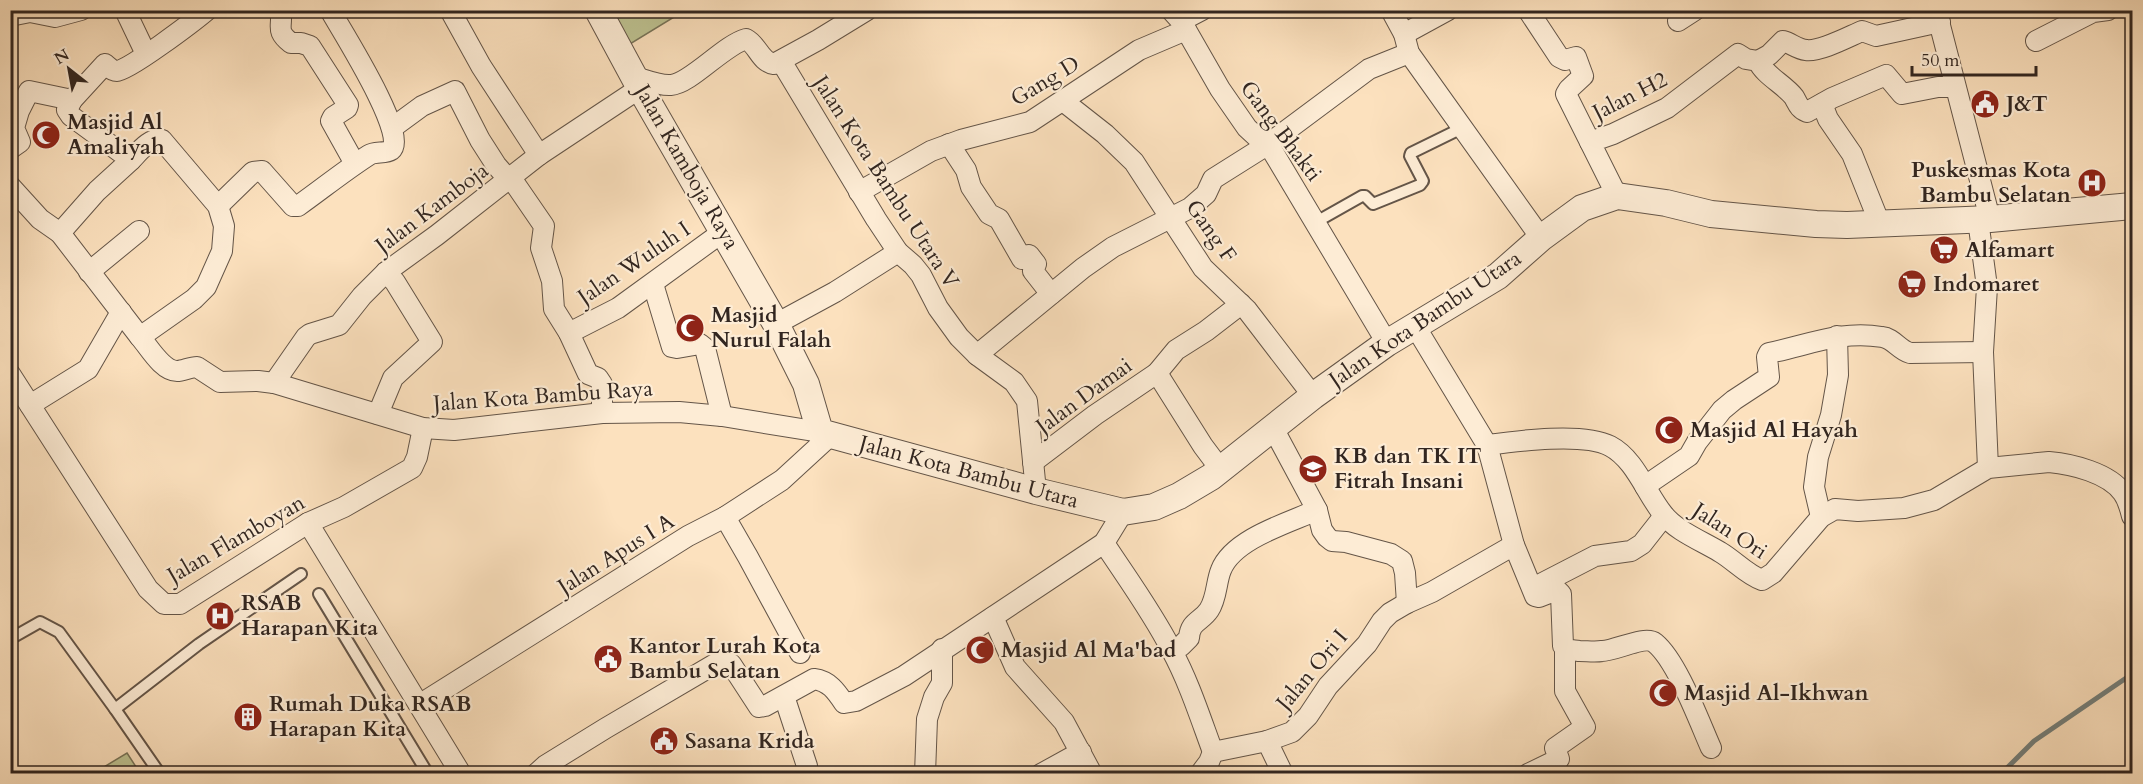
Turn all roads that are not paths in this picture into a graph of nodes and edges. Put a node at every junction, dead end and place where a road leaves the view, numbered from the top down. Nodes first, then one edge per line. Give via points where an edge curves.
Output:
1 (81, 10) edge
2 (125, 10) edge
3 (207, 10) edge
4 (280, 10) edge
5 (330, 10) edge
6 (450, 10) edge
7 (598, 10) edge
8 (867, 10) edge
9 (1202, 10) edge
10 (1391, 10) edge
11 (1448, 10) edge
12 (1527, 10) edge
13 (1695, 10) edge
14 (2098, 11) edge
15 (10, 16) edge
16 (1938, 16) edge
17 (1180, 21) edge
18 (1678, 21) dead end
19 (2036, 41) dead end
20 (1406, 44) junction
21 (147, 54) junction
22 (781, 61) junction
23 (1758, 61) junction
24 (637, 82) junction
25 (1955, 87) junction
26 (72, 100) junction
27 (1063, 100) junction
28 (1822, 104) junction
29 (392, 128) junction
30 (1462, 128) junction
31 (1590, 142) junction
32 (949, 144) junction
33 (1267, 145) junction
34 (10, 149) edge
35 (539, 155) junction
36 (131, 160) junction
37 (355, 164) junction
38 (510, 179) junction
39 (10, 186) edge
40 (859, 192) junction
41 (1617, 196) junction
42 (218, 206) junction
43 (2133, 206) edge
44 (1171, 217) junction
45 (1984, 220) junction
46 (1316, 222) junction
47 (1880, 224) junction
48 (139, 231) dead end
49 (724, 231) junction
50 (60, 233) junction
51 (1541, 238) junction
52 (898, 252) junction
53 (88, 272) junction
54 (386, 272) junction
55 (653, 284) junction
56 (1051, 294) junction
57 (1241, 304) junction
58 (121, 312) junction
59 (776, 324) junction
60 (1415, 326) junction
61 (569, 333) junction
62 (1837, 336) junction
63 (140, 337) junction
64 (1387, 343) junction
65 (1983, 352) junction
66 (977, 355) junction
67 (1158, 373) junction
68 (10, 374) edge
69 (274, 383) junction
70 (1313, 396) junction
71 (30, 405) junction
72 (602, 413) junction
73 (378, 414) junction
74 (722, 416) junction
75 (423, 428) junction
76 (1273, 428) junction
77 (826, 433) junction
78 (1487, 445) junction
79 (1033, 462) junction
80 (1988, 468) junction
81 (1221, 470) junction
82 (1645, 486) junction
83 (1036, 491) junction
84 (1317, 510) junction
85 (1123, 512) junction
86 (1664, 516) junction
87 (2133, 516) edge
88 (724, 517) junction
89 (1821, 517) junction
90 (308, 524) junction
91 (1104, 543) junction
92 (1514, 545) junction
93 (301, 574) dead end
94 (1531, 589) junction
95 (319, 594) dead end
96 (1407, 603) junction
97 (993, 617) junction
98 (10, 639) edge
99 (942, 649) junction
100 (1172, 649) junction
101 (1565, 649) junction
102 (800, 653) dead end
103 (784, 696) junction
104 (419, 705) junction
105 (115, 709) junction
106 (1268, 741) junction
107 (1711, 748) dead end
108 (1081, 752) junction
109 (1213, 752) junction
110 (457, 772) edge
111 (160, 774) edge
112 (428, 774) edge
113 (536, 774) edge
114 (805, 774) edge
115 (925, 774) edge
116 (1041, 774) edge
117 (1092, 774) edge
118 (1200, 774) edge
119 (1283, 774) edge
120 (1528, 774) edge

1 - 15 street via 55,17 30,12
2 - 21 street
3 - 21 street
4 - 37 street via 279,28 285,39 291,44 309,46 348,105 331,121
5 - 29 street via 379,94
6 - 35 street
7 - 24 street, Jalan Kamboja Raya
8 - 22 street
9 - 17 street, Gang D
10 - 20 street
11 - 20 street
12 - 31 street via 1559,57 1576,57 1583,76 1566,94
13 - 18 street
14 - 19 street
16 - 23 street via 1876,36 1862,31 1809,51 1783,40
16 - 25 street
17 - 27 street, Gang D
17 - 33 street, Gang Bhakti via 1247,128
20 - 30 street
20 - 33 street
21 - 26 street via 119,71 109,67
22 - 24 street via 770,64 747,39 674,85
22 - 40 street, Jalan Kota Bambu Utara V
23 - 28 street via 1802,110 1807,112
23 - 31 street, Jalan H2 via 1738,54 1667,108
24 - 35 street, Jalan Kamboja
24 - 49 street, Jalan Kamboja Raya
25 - 28 street via 1902,94 1886,75
25 - 45 street
26 - 34 street via 29,91 14,128 21,142
26 - 36 street via 68,110 71,117
27 - 32 street, Gang D via 1020,126
27 - 44 street, Gang F via 1116,143
28 - 47 street via 1852,154
29 - 37 street via 392,149 372,153
29 - 38 street, Jalan Wuluh I via 422,106 455,91 480,140
30 - 46 lane via 1411,153 1423,181 1420,185 1373,204 1362,196
30 - 51 street
31 - 41 street, Jalan H2
32 - 40 street, Gang D via 918,157
32 - 56 street via 984,207 999,219 1022,259 1029,255 1033,258 1033,271
33 - 44 street via 1213,179 1197,203
33 - 46 street, Gang Bhakti
35 - 38 street, Jalan Kamboja
36 - 42 street via 150,142 162,140
36 - 50 street
37 - 42 street via 298,206 293,206 259,170
38 - 54 street, Jalan Kamboja
38 - 61 street, Jalan Wuluh I via 544,226 542,248 552,280 554,309
39 - 50 street via 40,219
40 - 52 street, Jalan Kota Bambu Utara V
41 - 47 street, Jalan Kota Bambu Utara via 1711,214 1816,224
41 - 51 street, Jalan Kota Bambu Utara via 1582,208
42 - 63 street via 224,226 222,250 206,287
43 - 45 street, Jalan Kota Bambu Utara
44 - 56 street via 1113,247
44 - 57 street, Gang F via 1203,268
45 - 47 street, Jalan Kota Bambu Utara
45 - 65 street via 1987,287
46 - 64 street, Gang Bhakti
48 - 53 street
49 - 55 street, Jalan Wuluh I
49 - 59 street, Jalan Kamboja Raya
50 - 53 street
51 - 60 street, Jalan Kota Bambu Utara via 1498,276
52 - 59 street
52 - 66 street, Jalan Kota Bambu Utara V via 913,265 938,308
53 - 58 street
54 - 69 street, Jalan Kamboja via 339,325 306,337
54 - 73 street via 432,342 393,378
55 - 61 street, Jalan Wuluh I via 618,308
55 - 74 street via 672,346 700,344 705,348
56 - 66 street
57 - 67 street via 1176,350
57 - 70 street, Gang F
58 - 63 street
58 - 71 street via 88,369
59 - 77 street, Jalan Kamboja Raya
60 - 64 street, Jalan Kota Bambu Utara
60 - 78 street
61 - 72 street, Jalan Wuluh I via 588,374 602,384
62 - 65 street via 1884,337 1910,353
62 - 82 street via 1769,353 1769,377 1722,410 1689,456
62 - 89 street via 1836,385 1814,487
63 - 69 street, Jalan Kota Bambu Raya via 172,370 196,367 220,382
64 - 70 street, Jalan Kota Bambu Utara
65 - 80 street
66 - 79 street, Jalan Kota Bambu Utara V via 1014,382 1027,401
67 - 79 street, Jalan Damai
67 - 81 street, Jalan Damai
68 - 71 street, Jalan Flamboyan
69 - 73 street, Jalan Kota Bambu Raya
70 - 76 street, Jalan Kota Bambu Utara
71 - 90 street, Jalan Flamboyan via 148,589 165,604 180,604
72 - 74 street, Jalan Kota Bambu Raya
72 - 75 street, Jalan Kota Bambu Raya via 454,430
73 - 75 street, Jalan Kota Bambu Raya
74 - 77 street, Jalan Kota Bambu Raya
75 - 90 street, Jalan Flamboyan via 412,468
76 - 81 street, Jalan Kota Bambu Utara
76 - 84 street
77 - 83 street, Jalan Kota Bambu Utara
77 - 88 street, Jalan Apus I A via 782,480
78 - 82 street, Jalan Ori via 1525,440 1597,441 1623,456
78 - 92 street
79 - 83 street, Jalan Kota Bambu Utara V
80 - 87 street via 2049,462 2091,472 2106,478 2122,492
80 - 89 street via 1934,500 1891,510 1835,508
81 - 85 street, Jalan Kota Bambu Utara via 1154,507
82 - 86 street, Jalan Ori
83 - 85 street, Jalan Kota Bambu Utara
84 - 96 street via 1323,530 1332,540 1390,554 1402,561
84 - 100 street via 1266,532 1228,555 1210,608 1193,625 1189,639
85 - 91 street
86 - 89 street, Jalan Ori via 1762,580 1773,573
86 - 94 street via 1642,544 1631,550 1595,556
88 - 102 street
88 - 104 street, Jalan Apus I A
90 - 104 street
91 - 97 street
91 - 100 street
92 - 94 street
92 - 96 street, Jalan Ori I
93 - 105 lane via 199,644
94 - 101 street via 1539,597 1557,590 1561,594
95 - 112 lane
96 - 106 street, Jalan Ori I via 1382,621 1300,726
97 - 99 street
97 - 108 street via 1016,668 1059,714
98 - 105 lane via 40,622 49,625 59,632
99 - 103 street via 904,676 856,701 844,703 829,684 814,679
99 - 115 street via 942,683 927,719
100 - 109 street
101 - 107 street via 1604,652 1640,641 1655,642 1683,684
101 - 120 street via 1565,692 1585,727 1556,747 1559,759
103 - 113 street via 759,707 731,664 720,661 556,758
103 - 114 street via 807,766
104 - 110 street
105 - 111 lane
106 - 109 street, Jalan Ori I
106 - 119 street
108 - 116 street
108 - 117 street
109 - 118 street

